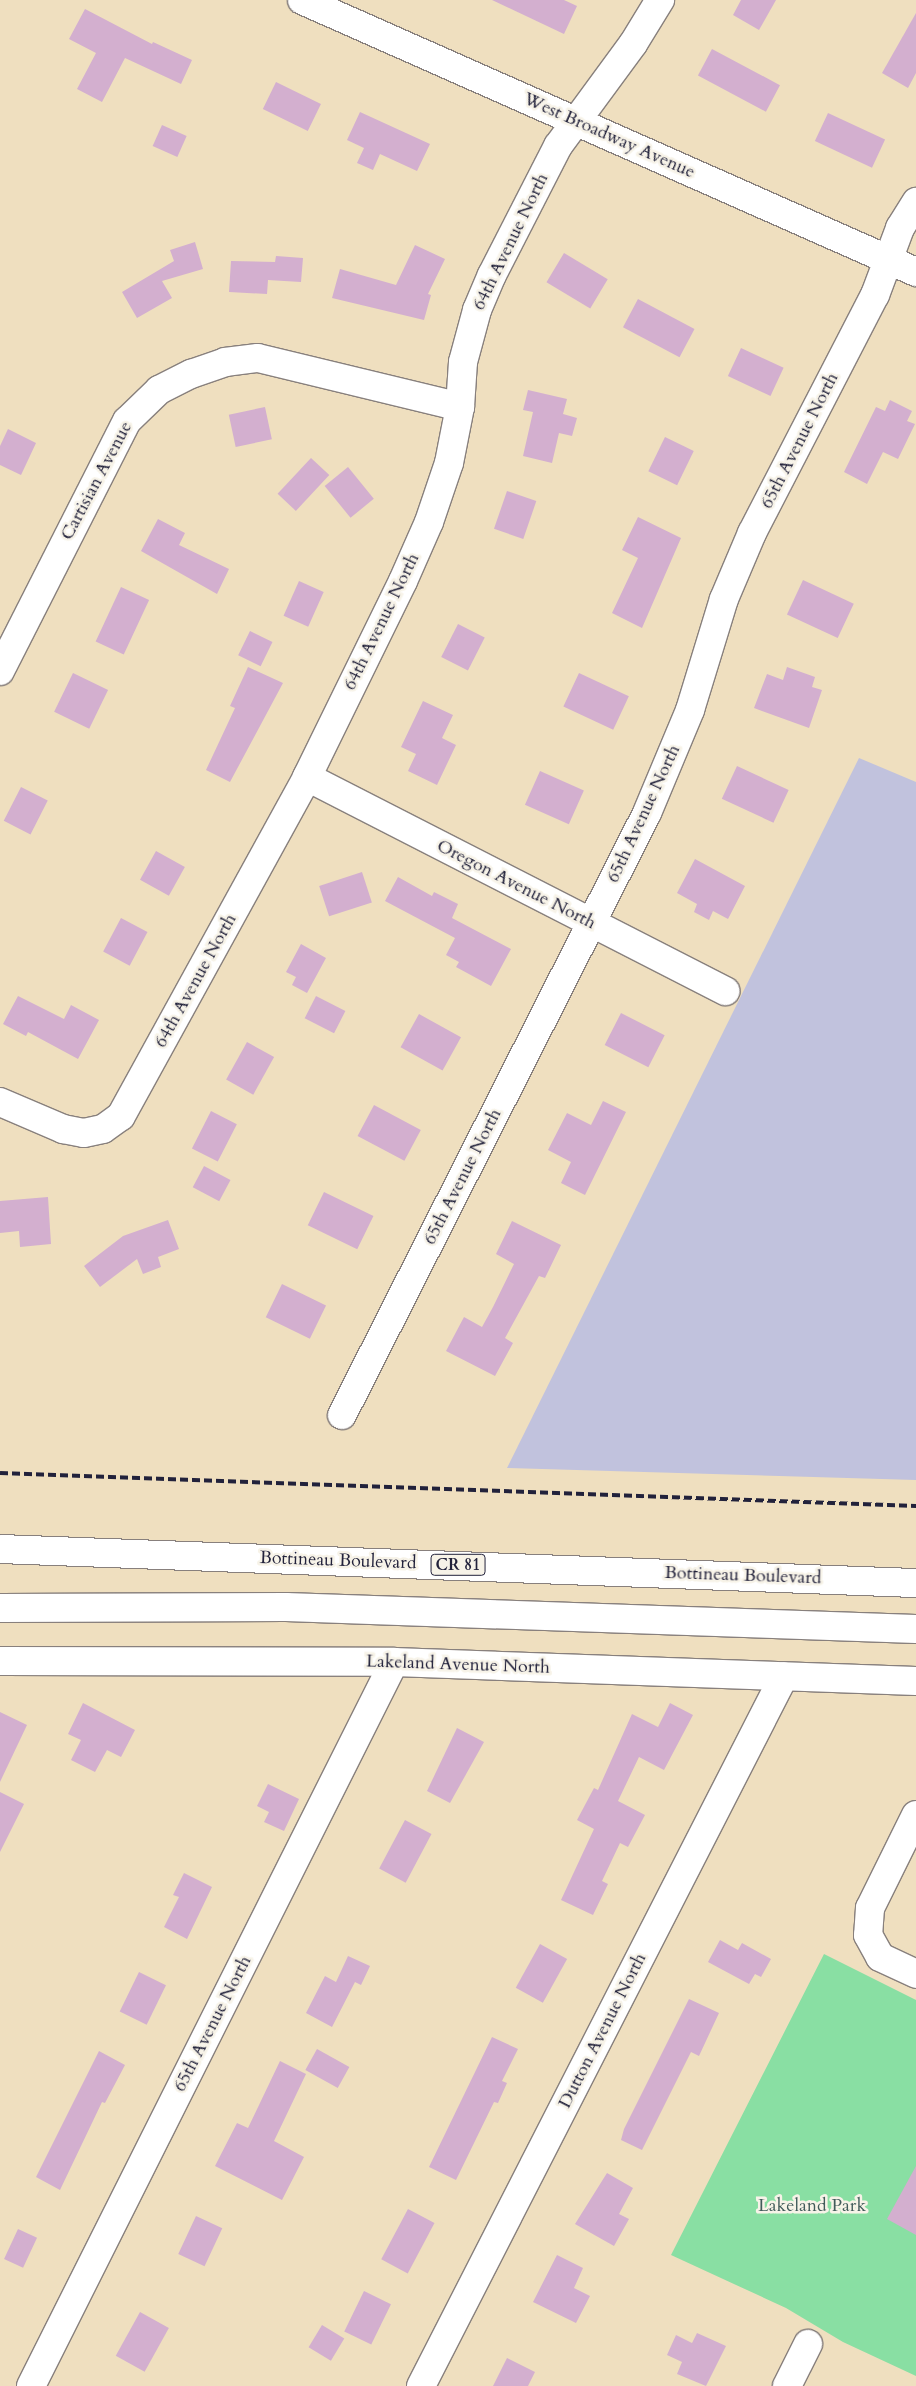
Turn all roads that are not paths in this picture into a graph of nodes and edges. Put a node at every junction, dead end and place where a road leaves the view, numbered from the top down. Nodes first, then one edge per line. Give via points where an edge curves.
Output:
1 (302, 0) edge
2 (660, 0) edge
3 (577, 122) junction
4 (916, 202) edge
5 (888, 260) junction
6 (916, 272) edge
7 (460, 408) junction
8 (0, 671) edge
9 (307, 777) junction
10 (592, 924) junction
11 (726, 990) dead end
12 (0, 1102) edge
13 (342, 1415) dead end
14 (0, 1548) edge
15 (916, 1583) edge
16 (0, 1608) edge
17 (916, 1629) edge
18 (0, 1662) edge
19 (394, 1662) junction
20 (784, 1676) junction
21 (916, 1681) edge
22 (916, 1815) edge
23 (916, 1974) edge
24 (808, 2344) dead end
25 (31, 2386) edge
26 (421, 2386) edge
27 (787, 2386) edge

1 - 3 main road, West Broadway Avenue
2 - 3 main road, 64th Avenue North
3 - 5 main road, West Broadway Avenue
3 - 7 main road, 64th Avenue North via 553,155 477,310 463,362
4 - 5 main road, 65th Avenue North via 900,228
5 - 6 main road, West Broadway Avenue
5 - 10 main road, 65th Avenue North via 875,295 752,533 724,599 690,710 671,759
7 - 8 main road, Cartisian Avenue via 258,358 225,362 159,390 127,421
7 - 9 main road, 64th Avenue North via 449,463 429,522
9 - 10 main road, Oregon Avenue North
9 - 12 main road, 64th Avenue North via 120,1116 102,1129 84,1132 63,1129
10 - 11 main road, Oregon Avenue North
10 - 13 main road, 65th Avenue North
14 - 15 main road, Bottineau Boulevard / CR 81
16 - 17 main road via 374,1609
18 - 19 main road, Lakeland Avenue North
19 - 20 main road, Lakeland Avenue North
19 - 25 main road, 65th Avenue North
20 - 21 main road, Lakeland Avenue North
20 - 26 main road, Dutton Avenue North
22 - 23 main road via 870,1908 868,1935 880,1957
24 - 27 main road

